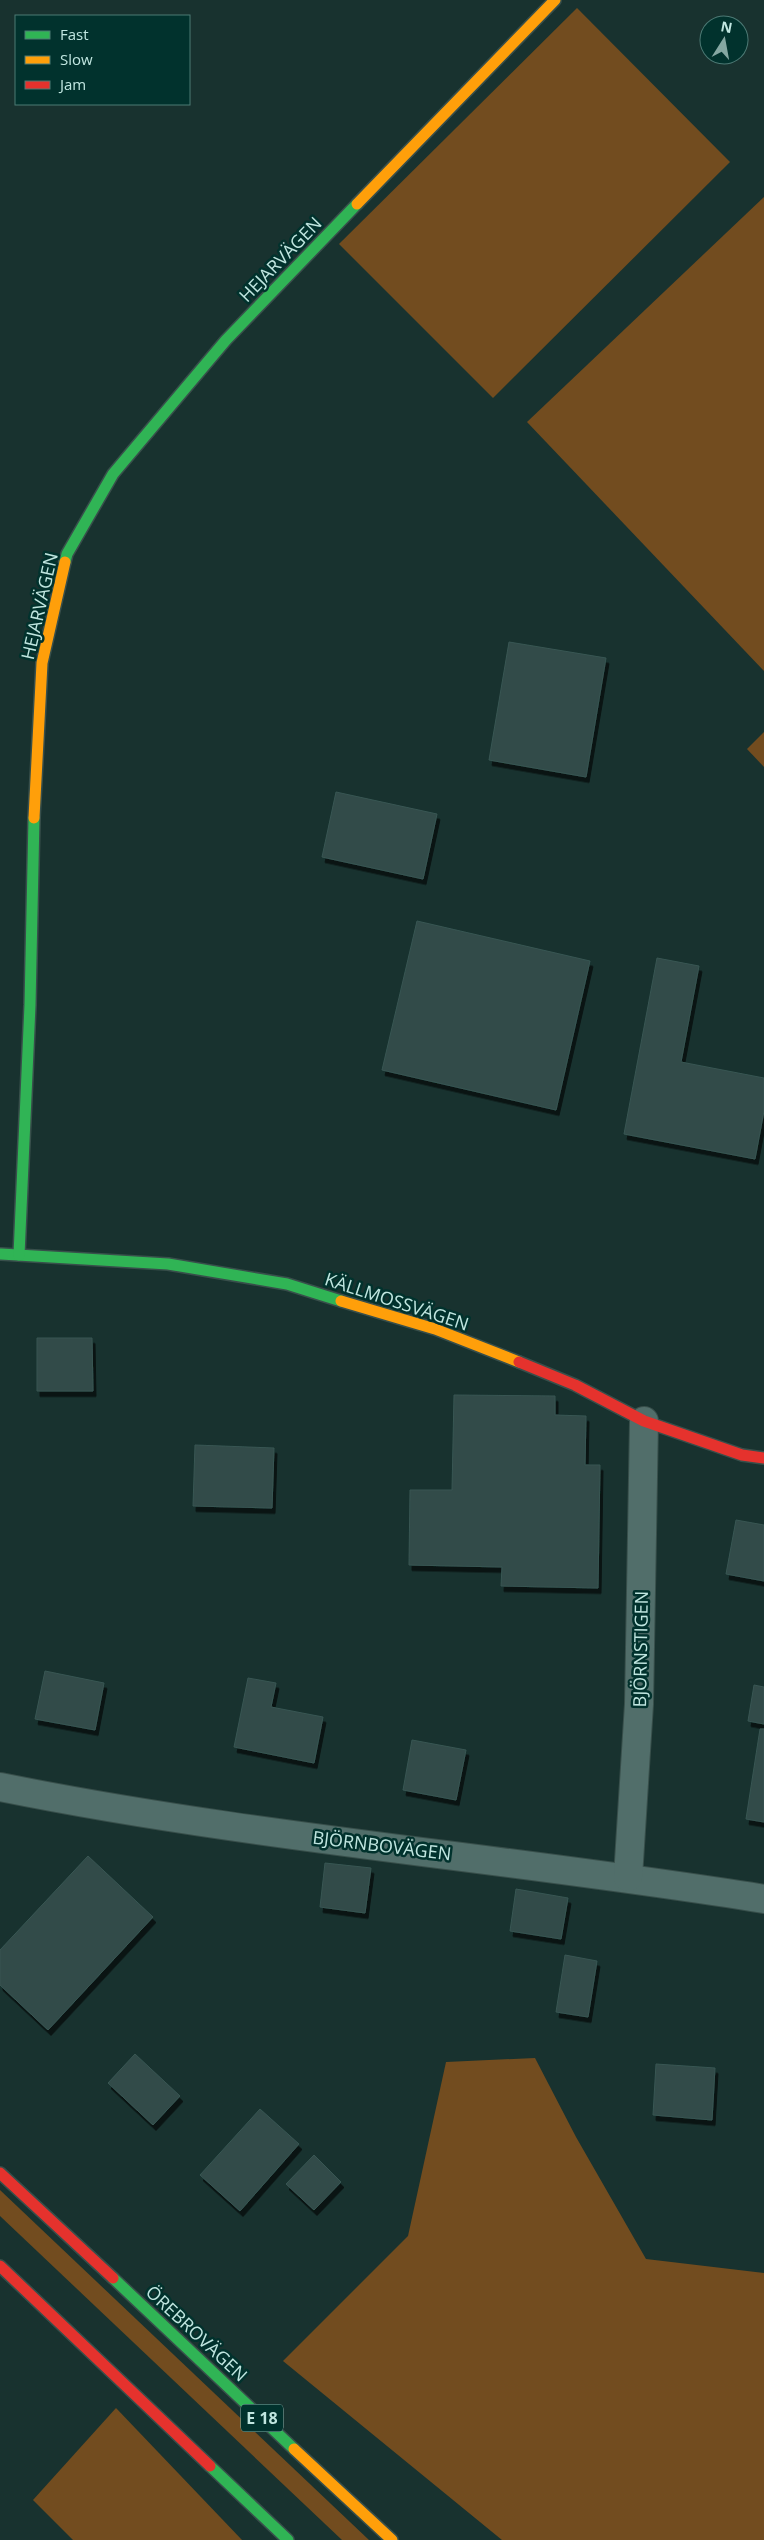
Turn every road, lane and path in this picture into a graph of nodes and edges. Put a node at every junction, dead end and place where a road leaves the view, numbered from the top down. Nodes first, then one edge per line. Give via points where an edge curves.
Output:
1 (555, 0) edge
2 (0, 1254) edge
3 (19, 1255) junction
4 (644, 1421) junction
5 (764, 1458) edge
6 (0, 1787) edge
7 (628, 1877) junction
8 (764, 1899) edge
9 (0, 2173) edge
10 (0, 2266) edge
11 (288, 2540) edge
12 (392, 2540) edge

1 - 3 main road, HEJARVÄGEN via 226,340 113,474 67,554 42,663 34,804 30,1005
2 - 3 main road, KÄLLMOSSVÄGEN
3 - 4 main road, KÄLLMOSSVÄGEN via 168,1264 287,1284 435,1329 575,1385
4 - 5 main road, KÄLLMOSSVÄGEN via 742,1455
4 - 7 street, BJÖRNSTIGEN via 639,1704
6 - 7 street, BJÖRNBOVÄGEN via 260,1830
7 - 8 street, BJÖRNBOVÄGEN
9 - 12 main road, ÖREBROVÄGEN / E 18
10 - 11 main road

